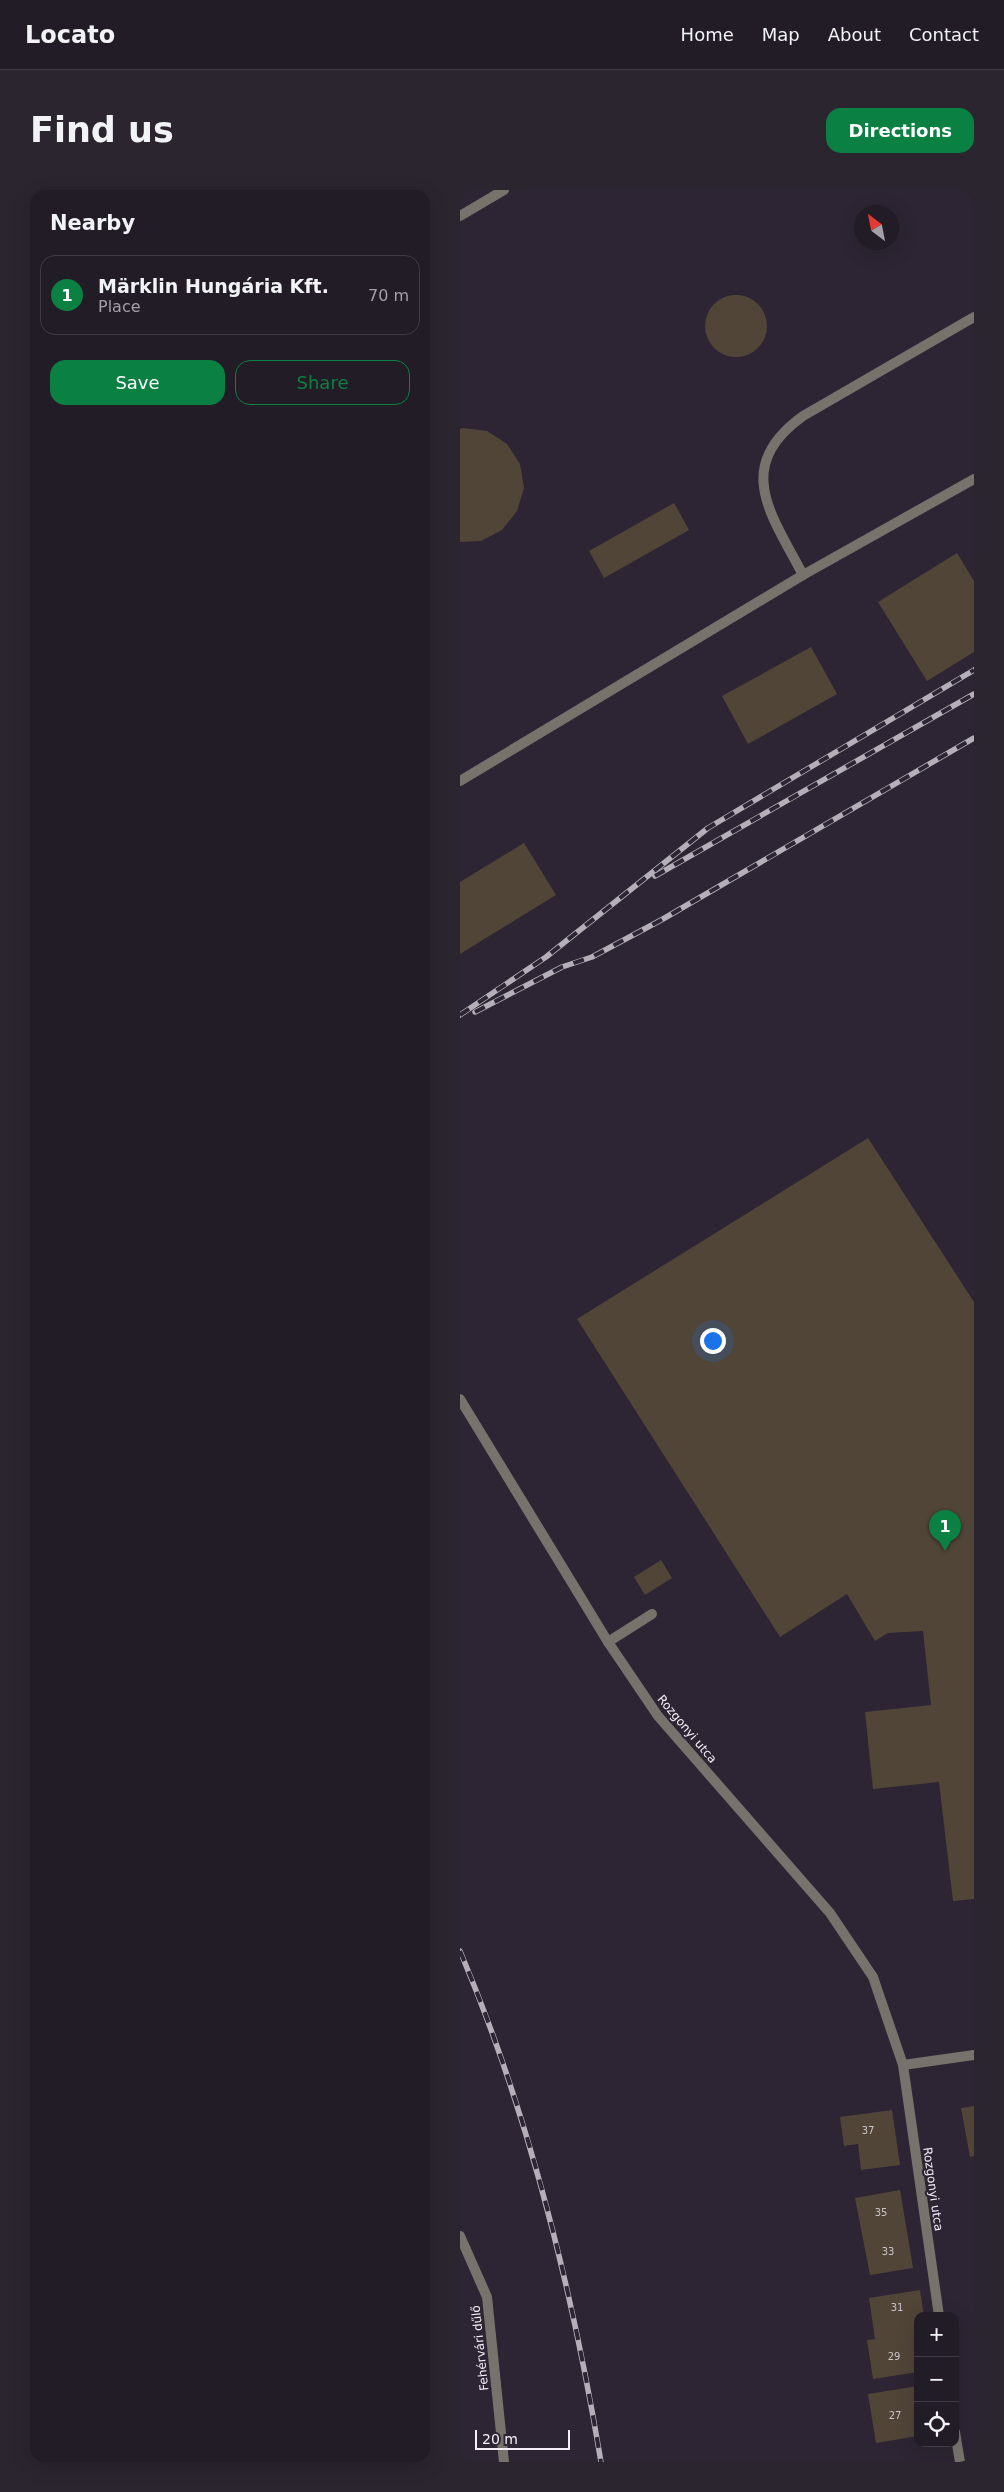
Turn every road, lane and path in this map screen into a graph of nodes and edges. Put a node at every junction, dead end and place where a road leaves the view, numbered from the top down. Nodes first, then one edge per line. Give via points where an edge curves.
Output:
1 (504, 190) edge
2 (460, 216) edge
3 (974, 317) edge
4 (974, 479) edge
5 (804, 575) junction
6 (460, 781) edge
7 (460, 1399) edge
8 (652, 1614) dead end
9 (608, 1642) junction
10 (974, 2055) edge
11 (903, 2065) junction
12 (460, 2236) edge
13 (938, 2312) edge
14 (958, 2447) edge
15 (504, 2462) edge
16 (960, 2462) edge

1 - 2 street
3 - 5 street via 803,416 783,430 772,445 764,468 766,498 770,512
4 - 5 street
5 - 6 street
7 - 9 street, Rozgonyi utca
8 - 9 street
9 - 11 street, Rozgonyi utca via 658,1716 830,1913 873,1978
10 - 11 street
11 - 13 street, Rozgonyi utca
12 - 15 street, Fehérvári dűlő via 487,2297
14 - 16 street

